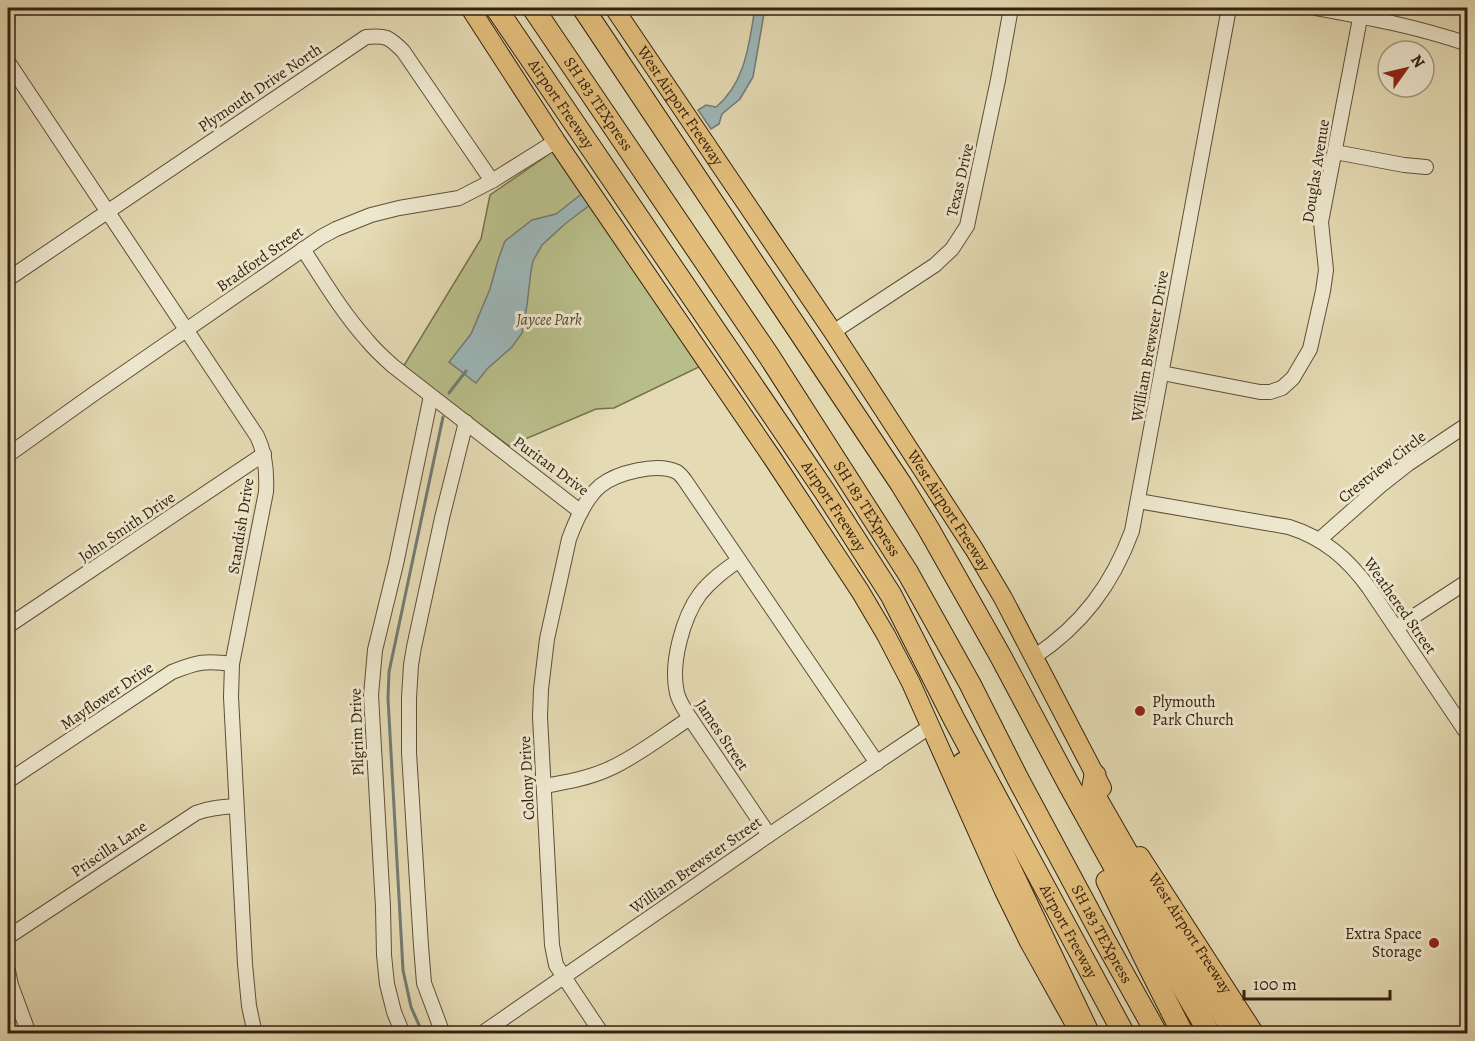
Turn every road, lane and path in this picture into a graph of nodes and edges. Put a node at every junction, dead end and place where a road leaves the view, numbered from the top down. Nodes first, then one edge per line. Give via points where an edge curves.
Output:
1 (470, 8) edge
2 (496, 8) edge
3 (533, 8) edge
4 (546, 8) edge
5 (583, 8) edge
6 (614, 8) edge
7 (1011, 8) edge
8 (1229, 8) edge
9 (1316, 8) edge
10 (1361, 12) edge
11 (1467, 44) edge
12 (8, 62) edge
13 (556, 141) junction
14 (1335, 152) junction
15 (1426, 167) dead end
16 (492, 181) junction
17 (108, 211) junction
18 (303, 249) junction
19 (8, 279) edge
20 (187, 329) junction
21 (833, 332) junction
22 (1162, 373) junction
23 (431, 396) junction
24 (466, 422) junction
25 (1467, 424) edge
26 (264, 454) junction
27 (8, 455) edge
28 (1138, 501) junction
29 (581, 512) junction
30 (1319, 540) junction
31 (739, 560) junction
32 (1467, 581) edge
33 (8, 626) edge
34 (1396, 628) junction
35 (1034, 657) junction
36 (232, 664) junction
37 (690, 718) junction
38 (954, 719) junction
39 (931, 726) junction
40 (1467, 735) edge
41 (877, 763) junction
42 (1095, 775) junction
43 (8, 782) edge
44 (1068, 783) junction
45 (544, 786) junction
46 (236, 806) junction
47 (769, 835) junction
48 (1040, 879) junction
49 (8, 937) edge
50 (8, 971) edge
51 (564, 977) junction
52 (255, 1032) edge
53 (1210, 1032) edge
54 (29, 1034) edge
55 (240, 1034) edge
56 (403, 1034) edge
57 (443, 1034) edge
58 (481, 1034) edge
59 (602, 1034) edge
60 (1080, 1034) edge
61 (1089, 1034) edge
62 (1124, 1034) edge
63 (1138, 1034) edge
64 (1157, 1034) edge
65 (1168, 1034) edge
66 (1184, 1034) edge
67 (1235, 1034) edge
68 (1255, 1034) edge

1 - 13 main road
2 - 38 highway, Airport Freeway via 857,541 891,595
3 - 64 highway, SH 183 TEXpress via 769,356 908,573
4 - 65 highway, SH 183 TEXpress via 776,347 909,559
5 - 44 highway via 901,484
6 - 21 main road, West Airport Freeway
7 - 21 street, Texas Drive via 967,226 935,265
8 - 22 street, William Brewster Drive
9 - 10 street
10 - 11 street
10 - 14 street, Douglas Avenue
12 - 17 street, Standish Drive
13 - 16 street, Bradford Street
13 - 39 main road via 860,591
14 - 15 street
14 - 22 street, Douglas Avenue via 1321,222 1326,270 1323,291 1310,349 1293,378 1282,388 1260,392
16 - 17 street, Plymouth Drive North via 403,51 392,40 377,36 357,42
16 - 18 street, Bradford Street via 459,198 399,208 354,221
17 - 19 street, Plymouth Drive North
17 - 20 street, Standish Drive
18 - 20 street, Bradford Street
18 - 23 street, Puritan Drive via 367,341
20 - 26 street, Standish Drive via 257,436
20 - 27 street, Bradford Street
21 - 35 main road, West Airport Freeway via 974,549
22 - 28 street, William Brewster Drive
23 - 24 street, Puritan Drive
23 - 56 street, Pilgrim Drive via 375,650 371,694 384,955 387,984
24 - 29 street, Puritan Drive
24 - 57 street via 414,647 409,698 424,983
25 - 30 street, Crestview Circle via 1408,464
26 - 33 street, John Smith Drive
26 - 36 street, Standish Drive via 266,492
28 - 30 street, Weathered Street via 1289,527
28 - 35 street, William Brewster Drive via 1124,553 1097,599
29 - 31 street, Puritan Drive via 600,486 618,476 655,468 678,472
29 - 45 street, Colony Drive via 569,539 544,658 540,717
30 - 34 street, Weathered Street via 1356,569
31 - 37 street, James Street via 701,593 683,631 675,683 679,701
31 - 41 street, Puritan Drive
32 - 34 street
34 - 40 street, Weathered Street
35 - 42 main road, West Airport Freeway
36 - 43 street, Mayflower Drive via 201,662 172,672
36 - 46 street, Standish Drive
37 - 45 street via 610,769
37 - 47 street, James Street
38 - 48 highway, Airport Freeway
38 - 61 highway via 960,756
39 - 41 street, William Brewster Street
39 - 60 main road via 1008,899
41 - 47 street, William Brewster Street
42 - 67 highway via 1092,791
42 - 68 main road, West Airport Freeway via 1148,870
44 - 53 highway
44 - 66 highway via 1096,859
45 - 51 street, Colony Drive via 552,945 556,965
46 - 49 street, Priscilla Lane via 196,813
46 - 52 street, Standish Drive via 245,964
47 - 51 street, William Brewster Street
48 - 62 highway, Airport Freeway
48 - 63 highway via 1070,914
50 - 54 street
51 - 58 street, William Brewster Street
51 - 59 street, Colony Drive
52 - 55 street

